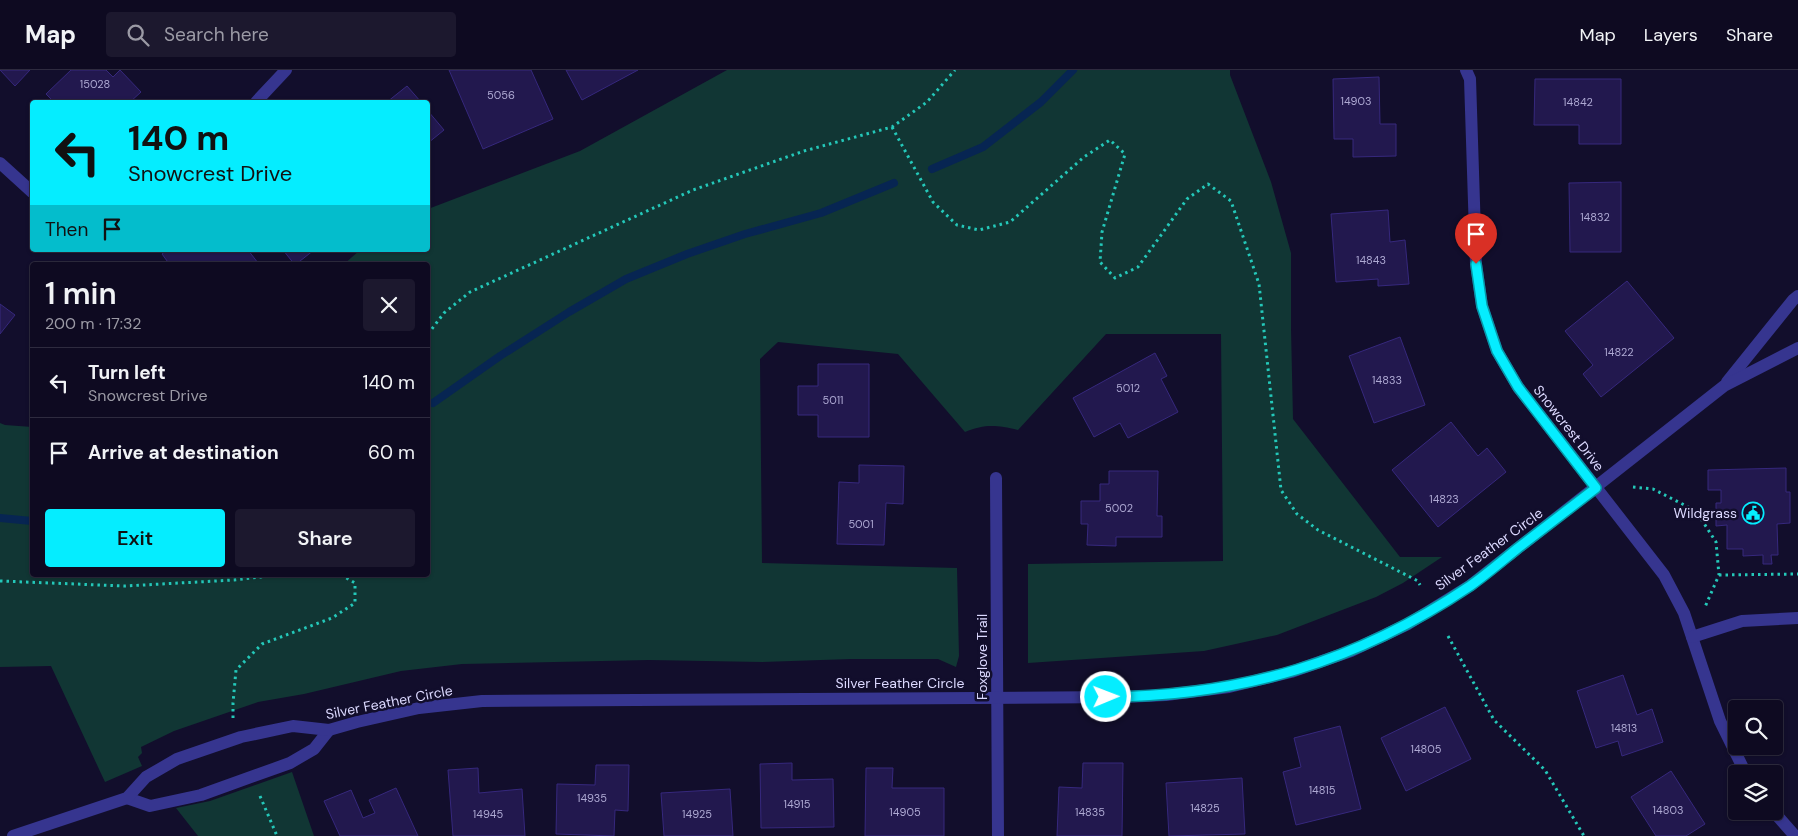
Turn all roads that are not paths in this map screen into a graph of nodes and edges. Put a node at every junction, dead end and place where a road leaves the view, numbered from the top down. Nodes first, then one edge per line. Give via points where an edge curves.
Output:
1 (286, 70) edge
2 (1466, 70) edge
3 (258, 100) edge
4 (0, 163) edge
5 (30, 190) edge
6 (1798, 296) edge
7 (1798, 348) edge
8 (1724, 386) junction
9 (996, 478) dead end
10 (1596, 488) junction
11 (1798, 618) edge
12 (1692, 637) junction
13 (998, 697) junction
14 (329, 730) junction
15 (1742, 765) edge
16 (127, 798) junction
17 (1781, 820) edge
18 (13, 836) edge
19 (998, 836) edge
20 (1795, 836) edge

1 - 3 street
2 - 10 street, Snowcrest Drive via 1470,79 1476,264 1482,306 1497,351 1518,387
4 - 5 street
6 - 8 street, Silver Feather Circle
7 - 8 street, Silver Feather Circle
8 - 10 street, Silver Feather Circle
9 - 13 street, Foxglove Trail
10 - 12 street, Snowcrest Drive via 1664,575 1684,613
10 - 13 street, Silver Feather Circle via 1471,585 1408,624 1351,651 1291,672 1229,687 1166,695
11 - 12 street via 1742,621
12 - 15 street, Snowcrest Drive via 1720,720
13 - 14 street, Silver Feather Circle via 482,701 419,708
13 - 19 street, Foxglove Trail
14 - 16 street, Silver Feather Circle via 293,726 241,737 178,759 146,777
14 - 16 street via 314,749 290,763 201,795 150,806
16 - 18 street, Silver Feather Circle
17 - 20 street

